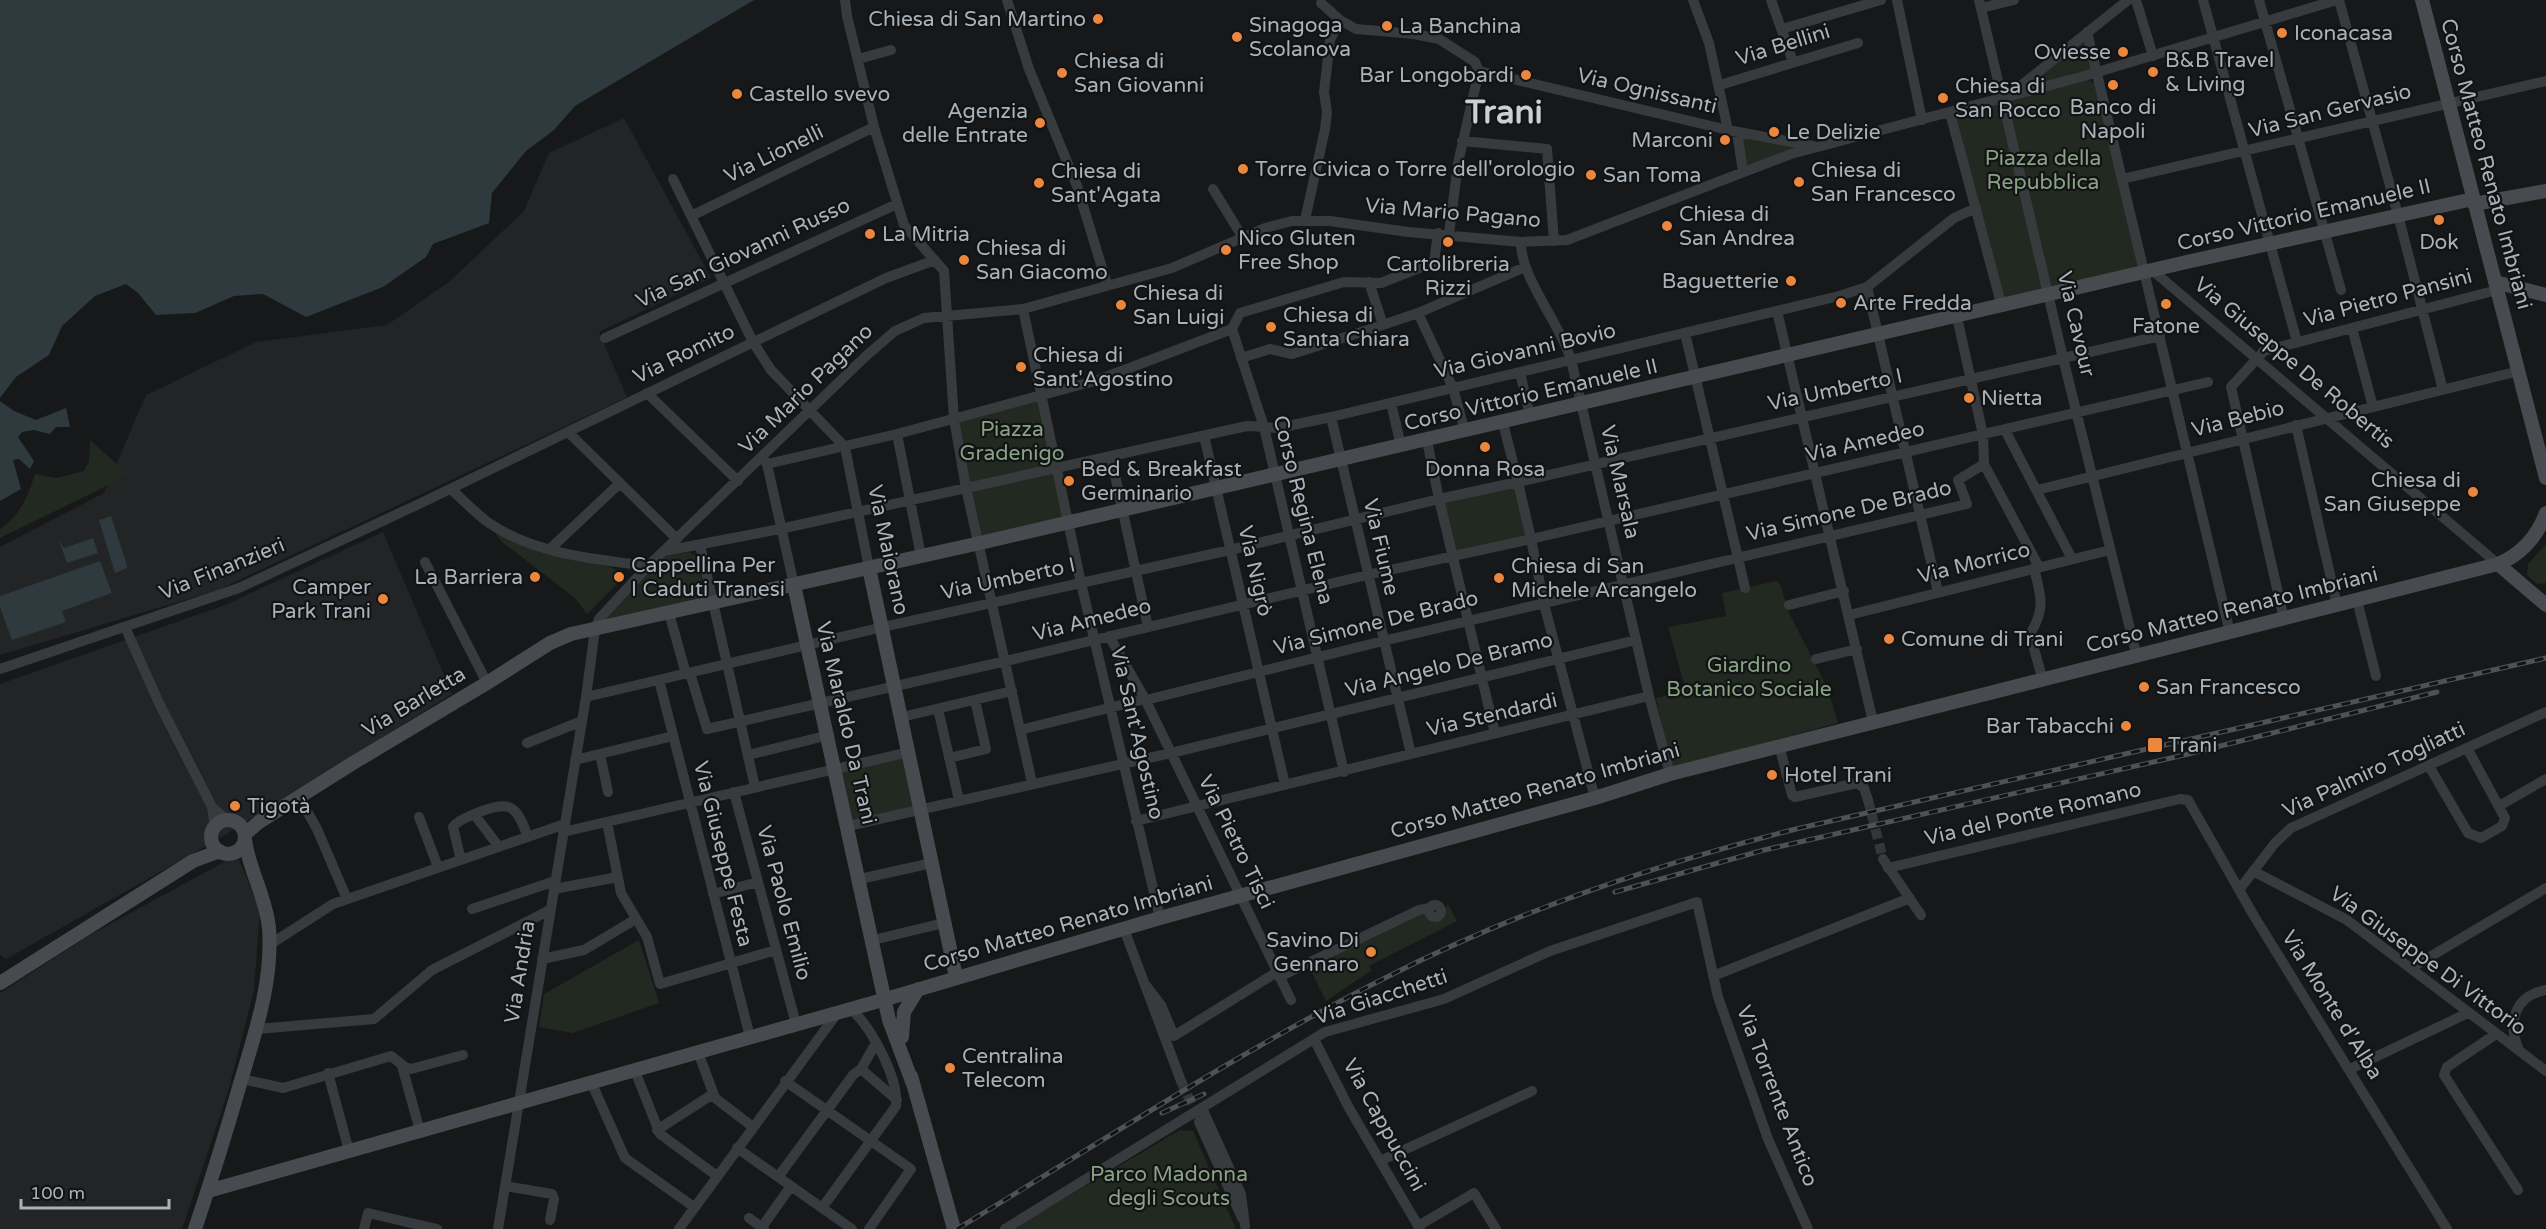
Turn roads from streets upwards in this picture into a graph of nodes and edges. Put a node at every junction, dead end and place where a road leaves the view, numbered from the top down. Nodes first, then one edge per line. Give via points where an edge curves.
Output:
1 (855, 0) edge
2 (1007, 0) edge
3 (1693, 0) edge
4 (1771, 0) edge
5 (1881, 0) edge
6 (1897, 0) edge
7 (2014, 0) edge
8 (2127, 0) edge
9 (2136, 0) edge
10 (2203, 0) edge
11 (2259, 0) edge
12 (2338, 0) edge
13 (2422, 0) edge
14 (845, 3) edge
15 (1322, 3) dead end
16 (1980, 4) edge
17 (1340, 20) junction
18 (2265, 21) junction
19 (1782, 29) junction
20 (2087, 32) junction
21 (2213, 37) junction
22 (1858, 43) dead end
23 (891, 50) dead end
24 (2153, 56) junction
25 (858, 59) junction
26 (1794, 62) junction
27 (1479, 71) junction
28 (2097, 72) junction
29 (2546, 81) edge
30 (1720, 85) junction
31 (2004, 98) junction
32 (2448, 102) junction
33 (1950, 113) junction
34 (1922, 120) junction
35 (2372, 121) junction
36 (874, 127) junction
37 (1732, 131) junction
38 (2299, 138) junction
39 (1462, 141) junction
40 (1817, 147) junction
41 (2243, 152) junction
42 (1743, 172) junction
43 (2122, 178) junction
44 (673, 179) dead end
45 (1213, 189) dead end
46 (2546, 191) edge
47 (2473, 202) junction
48 (897, 204) junction
49 (1976, 208) junction
50 (2398, 214) junction
51 (691, 216) junction
52 (1305, 220) junction
53 (2326, 231) junction
54 (1444, 233) junction
55 (1243, 238) junction
56 (1554, 241) junction
57 (1521, 242) junction
58 (2269, 244) junction
59 (935, 260) junction
60 (1525, 267) junction
61 (2148, 271) junction
62 (724, 282) junction
63 (1369, 282) junction
64 (1107, 284) junction
65 (2496, 286) junction
66 (1867, 287) junction
67 (2341, 290) dead end
68 (2546, 295) edge
69 (2050, 296) junction
70 (2002, 307) junction
71 (1023, 309) junction
72 (2423, 310) junction
73 (1777, 311) junction
74 (1418, 313) junction
75 (948, 315) junction
76 (1957, 317) junction
77 (1383, 325) junction
78 (2352, 328) junction
79 (1232, 329) junction
80 (1685, 333) junction
81 (1878, 335) junction
82 (2160, 336) junction
83 (605, 338) dead end
84 (753, 342) junction
85 (2297, 342) junction
86 (1788, 355) junction
87 (1241, 358) junction
88 (2063, 358) junction
89 (2257, 359) junction
90 (1571, 360) junction
91 (2519, 371) junction
92 (1520, 372) junction
93 (1696, 378) junction
94 (1971, 380) junction
95 (2208, 382) dead end
96 (1453, 388) junction
97 (2443, 390) junction
98 (2173, 391) junction
99 (647, 393) junction
100 (1041, 395) junction
101 (1892, 397) junction
102 (1391, 403) junction
103 (1582, 403) junction
104 (2373, 407) junction
105 (810, 410) junction
106 (2076, 413) junction
107 (1530, 416) junction
108 (1801, 416) junction
109 (1331, 417) junction
110 (2325, 418) junction
111 (954, 419) junction
112 (1503, 423) junction
113 (2296, 425) junction
114 (1264, 427) junction
115 (2005, 430) junction
116 (568, 432) junction
117 (1465, 432) junction
118 (897, 434) junction
119 (1983, 435) junction
120 (1204, 436) junction
121 (1711, 438) junction
122 (2243, 438) junction
123 (1427, 441) junction
124 (1401, 446) junction
125 (845, 447) junction
126 (2187, 451) junction
127 (1905, 452) junction
128 (1111, 458) junction
129 (1341, 460) junction
130 (765, 461) junction
131 (1595, 463) junction
132 (1984, 464) junction
133 (1058, 469) junction
134 (1275, 474) junction
135 (1815, 474) junction
136 (2092, 475) junction
137 (2546, 478) edge
138 (738, 481) junction
139 (1518, 482) junction
140 (620, 483) junction
141 (966, 488) junction
142 (451, 489) junction
143 (1215, 489) junction
144 (2037, 490) junction
145 (1723, 495) junction
146 (910, 499) junction
147 (1439, 499) junction
148 (1122, 510) junction
149 (859, 511) junction
150 (2546, 513) edge
151 (1920, 515) junction
152 (1354, 519) junction
153 (1608, 520) junction
154 (1069, 522) junction
155 (780, 529) junction
156 (1831, 534) junction
157 (1290, 535) junction
158 (677, 539) junction
159 (1531, 539) junction
160 (980, 543) junction
161 (700, 545) junction
162 (550, 549) junction
163 (1230, 550) junction
164 (2110, 550) junction
165 (664, 551) junction
166 (921, 556) junction
167 (1453, 557) junction
168 (1737, 557) junction
169 (2072, 559) junction
170 (425, 562) dead end
171 (2498, 564) junction
172 (648, 566) junction
173 (869, 568) junction
174 (2037, 568) junction
175 (1136, 571) junction
176 (1367, 575) junction
177 (1081, 583) junction
178 (794, 585) junction
179 (1623, 585) junction
180 (1745, 588) dead end
181 (1302, 590) junction
182 (1844, 591) junction
183 (1938, 592) junction
184 (2357, 600) junction
185 (993, 602) junction
186 (712, 603) junction
187 (1544, 603) junction
188 (1242, 604) junction
189 (1789, 605) dead end
190 (2337, 605) junction
191 (2546, 605) edge
192 (669, 613) junction
193 (1849, 615) junction
194 (2284, 619) junction
195 (1469, 620) junction
196 (125, 627) junction
197 (883, 627) junction
198 (1148, 627) junction
199 (595, 629) junction
200 (2230, 633) junction
201 (1109, 636) junction
202 (1096, 639) junction
203 (1383, 640) junction
204 (1636, 640) junction
205 (807, 645) junction
206 (1857, 649) junction
207 (1318, 657) junction
208 (2137, 657) junction
209 (1559, 658) junction
210 (1816, 659) dead end
211 (1006, 662) junction
212 (726, 664) junction
213 (0, 669) edge
214 (1257, 671) junction
215 (688, 674) junction
216 (2376, 676) dead end
217 (1482, 677) junction
218 (658, 680) junction
219 (2043, 681) junction
220 (487, 683) junction
221 (895, 686) junction
222 (1012, 691) junction
223 (1649, 696) junction
224 (586, 697) junction
225 (1397, 697) junction
226 (975, 700) junction
227 (1145, 700) junction
228 (821, 702) junction
229 (1111, 708) junction
230 (938, 709) junction
231 (2546, 712) edge
232 (1332, 714) junction
233 (1574, 715) junction
234 (902, 717) junction
235 (582, 721) junction
236 (740, 721) junction
237 (1873, 722) junction
238 (1271, 728) junction
239 (1020, 730) junction
240 (1495, 733) junction
241 (829, 735) junction
242 (673, 736) junction
243 (527, 743) dead end
244 (1779, 746) junction
245 (2467, 748) junction
246 (909, 752) junction
247 (1171, 753) junction
248 (600, 754) junction
249 (748, 754) junction
250 (1411, 754) junction
251 (949, 758) junction
252 (575, 760) junction
253 (1122, 764) junction
254 (2429, 766) junction
255 (836, 770) junction
256 (1344, 772) junction
257 (1670, 774) junction
258 (2546, 779) edge
259 (1032, 783) junction
260 (1285, 785) junction
261 (755, 787) junction
262 (608, 792) dead end
263 (734, 792) junction
264 (299, 797) junction
265 (1595, 798) junction
266 (959, 800) junction
267 (1868, 800) tunnel mouth
268 (2188, 800) joint
269 (690, 803) junction
270 (1196, 806) junction
271 (2499, 806) junction
272 (920, 809) junction
273 (474, 814) junction
274 (419, 817) dead end
275 (1136, 821) junction
276 (607, 822) junction
277 (848, 826) junction
278 (564, 828) junction
279 (229, 834) junction
280 (528, 837) junction
281 (499, 847) junction
282 (248, 860) junction
283 (461, 860) junction
284 (932, 863) junction
285 (438, 867) junction
286 (2253, 871) junction
287 (618, 877) junction
288 (860, 879) junction
289 (758, 882) junction
290 (554, 885) junction
291 (2546, 888) edge
292 (2240, 890) junction
293 (713, 894) junction
294 (1241, 896) junction
295 (1910, 897) junction
296 (347, 898) junction
297 (1697, 902) joint
298 (1430, 908) dead end
299 (472, 909) dead end
300 (550, 910) junction
301 (1921, 915) dead end
302 (1160, 918) junction
303 (636, 919) junction
304 (944, 922) junction
305 (1124, 929) junction
306 (873, 940) junction
307 (269, 945) junction
308 (776, 950) junction
309 (542, 959) junction
310 (731, 963) junction
311 (2411, 968) junction
312 (1278, 974) junction
313 (1713, 976) junction
314 (956, 977) junction
315 (0, 983) edge
316 (1144, 983) junction
317 (918, 989) junction
318 (2546, 990) edge
319 (886, 999) junction
320 (1291, 1000) dead end
321 (844, 1011) junction
322 (2468, 1013) junction
323 (890, 1020) junction
324 (796, 1024) junction
325 (256, 1029) junction
326 (2496, 1034) junction
327 (750, 1037) junction
328 (902, 1037) junction
329 (1314, 1039) junction
330 (876, 1042) junction
331 (698, 1052) junction
332 (2520, 1053) junction
333 (463, 1055) dead end
334 (402, 1066) junction
335 (861, 1069) junction
336 (2350, 1069) junction
337 (635, 1071) junction
338 (2546, 1071) edge
339 (328, 1073) junction
340 (242, 1079) junction
341 (785, 1081) junction
342 (1181, 1081) tunnel mouth
343 (592, 1084) junction
344 (913, 1084) junction
345 (1532, 1091) dead end
346 (713, 1094) junction
347 (519, 1102) junction
348 (896, 1103) junction
349 (1202, 1108) junction
350 (827, 1110) junction
351 (1199, 1122) tunnel mouth
352 (753, 1126) junction
353 (657, 1130) junction
354 (420, 1131) junction
355 (871, 1141) junction
356 (738, 1148) junction
357 (349, 1151) junction
358 (1380, 1161) junction
359 (717, 1176) junction
360 (778, 1177) junction
361 (505, 1186) junction
362 (791, 1186) junction
363 (2518, 1190) dead end
364 (208, 1191) junction
365 (694, 1207) junction
366 (822, 1208) junction
367 (749, 1218) dead end
368 (550, 1220) dead end
369 (763, 1228) edge
370 (1246, 1228) edge
371 (1419, 1228) edge
372 (195, 1229) edge
373 (364, 1229) edge
374 (437, 1229) edge
375 (498, 1229) edge
376 (679, 1229) edge
377 (852, 1229) edge
378 (869, 1229) edge
379 (954, 1229) edge
380 (1005, 1229) edge
381 (1496, 1229) edge
382 (1808, 1229) edge
383 (2447, 1229) edge

1 - 14 street
2 - 64 street via 1029,69 1081,196
3 - 30 street
4 - 19 street
5 - 19 street
6 - 34 street
7 - 16 street
8 - 20 street
9 - 24 street
10 - 21 street
11 - 18 street
12 - 18 street
12 - 35 street
13 - 32 street, Corso Matteo Renato Imbriani
14 - 25 street
15 - 17 street
16 - 31 street, Via Cavour
17 - 27 street via 1359,30 1435,38 1476,62
17 - 52 street via 1330,40 1324,92 1325,129
18 - 21 street
18 - 38 street
19 - 26 street
20 - 28 street
20 - 31 street
21 - 24 street
21 - 41 street
22 - 26 street, Via Bellini
23 - 25 street
24 - 28 street
25 - 36 street
26 - 30 street, Via Bellini
27 - 37 street, Via Ognissanti
27 - 39 street
28 - 31 street
28 - 43 street
29 - 32 street, Via San Gervasio
30 - 37 street
31 - 33 street
31 - 69 street, Via Cavour
32 - 35 street, Via San Gervasio
32 - 47 street, Corso Matteo Renato Imbriani
33 - 34 street
33 - 49 street
34 - 40 street
35 - 38 street, Via San Gervasio
35 - 50 street
36 - 48 street
36 - 51 street, Via Lionelli
37 - 40 street, Via Ognissanti
37 - 42 street
38 - 41 street, Via San Gervasio
38 - 53 street
39 - 54 street
39 - 56 street via 1547,149
40 - 42 street, Via Mario Pagano
41 - 43 street, Via San Gervasio
41 - 58 street
42 - 56 street, Via Mario Pagano via 1602,229
43 - 61 street
44 - 51 street
45 - 55 street
46 - 47 street, Corso Vittorio Emanuele II
47 - 50 street, Corso Vittorio Emanuele II
47 - 65 street, Corso Matteo Renato Imbriani
48 - 59 street via 908,232
48 - 62 street, Via San Giovanni Russo
49 - 66 street, Via Giovanni Bovio via 1954,218
49 - 70 street
50 - 53 street, Corso Vittorio Emanuele II
50 - 72 street
51 - 62 street
52 - 54 street, Via Mario Pagano
52 - 55 street, Via Mario Pagano via 1282,223
53 - 58 street, Corso Vittorio Emanuele II
53 - 67 street
54 - 57 street, Via Mario Pagano
54 - 63 street via 1434,262 1381,283
55 - 64 street, Via Mario Pagano via 1172,268
56 - 57 street, Via Mario Pagano
57 - 60 street, Via Marsala
58 - 61 street, Corso Vittorio Emanuele II
58 - 85 street
59 - 75 street via 944,271
59 - 84 street, Via Romito via 891,276
60 - 74 street
60 - 90 street, Via Marsala via 1561,332
61 - 69 street
61 - 82 street
61 - 89 street, Via Giuseppe De Robertis
62 - 83 street, Via San Giovanni Russo
62 - 84 street
63 - 77 street
63 - 79 street via 1344,282 1240,313
64 - 71 street, Via Mario Pagano
65 - 68 street
65 - 72 street, Via Pietro Pansini
65 - 91 street, Corso Matteo Renato Imbriani
66 - 73 street, Via Giovanni Bovio
66 - 81 street
69 - 70 street
69 - 88 street, Via Cavour
70 - 76 street, Corso Vittorio Emanuele II
71 - 75 street, Via Mario Pagano
71 - 100 street
72 - 78 street, Via Pietro Pansini
72 - 97 street
73 - 80 street, Via Giovanni Bovio
73 - 86 street
74 - 77 street
74 - 96 street
75 - 105 street, Via Mario Pagano via 924,318 895,331
75 - 111 street
76 - 81 street, Corso Vittorio Emanuele II
76 - 94 street
77 - 87 street via 1292,354 1270,349
78 - 85 street, Via Pietro Pansini
78 - 104 street
79 - 87 street, Corso Regina Elena
79 - 100 street via 1098,380
80 - 90 street, Via Giovanni Bovio
80 - 93 street
81 - 86 street, Corso Vittorio Emanuele II
81 - 101 street
82 - 88 street, Via Umberto I
82 - 98 street
84 - 99 street, Via Romito
84 - 105 street via 771,369
85 - 89 street, Via Pietro Pansini via 2264,351
86 - 93 street, Corso Vittorio Emanuele II
86 - 108 street
87 - 114 street, Corso Regina Elena
88 - 94 street, Via Umberto I
88 - 106 street, Via Cavour
89 - 110 street, Via Giuseppe De Robertis
89 - 122 street via 2231,387
90 - 92 street, Via Giovanni Bovio
90 - 103 street, Via Marsala
91 - 97 street, Via Bebio
91 - 137 street, Corso Matteo Renato Imbriani
92 - 96 street, Via Giovanni Bovio
92 - 107 street
93 - 103 street, Corso Vittorio Emanuele II
93 - 121 street
94 - 101 street, Via Umberto I
94 - 119 street
95 - 98 street, Via Amedeo
96 - 102 street, Via Giovanni Bovio
96 - 117 street
97 - 104 street, Via Bebio
98 - 106 street, Via Amedeo
98 - 126 street
99 - 116 street, Via Romito
99 - 138 street
100 - 111 street
100 - 133 street
101 - 108 street, Via Umberto I
101 - 127 street
102 - 109 street, Via Giovanni Bovio
102 - 124 street
103 - 107 street, Corso Vittorio Emanuele II
103 - 131 street, Via Marsala
104 - 110 street, Via Bebio
105 - 125 street
105 - 130 street, Via Mario Pagano
106 - 115 street, Via Amedeo
106 - 136 street, Via Cavour
107 - 112 street, Corso Vittorio Emanuele II
108 - 121 street, Via Umberto I
108 - 135 street
109 - 114 street, Via Giovanni Bovio via 1278,428
109 - 129 street, Via Fiume
110 - 113 street, Via Bebio
110 - 171 street, Via Giuseppe De Robertis
111 - 118 street
111 - 141 street
112 - 117 street, Corso Vittorio Emanuele II
112 - 139 street
113 - 122 street, Via Bebio
113 - 190 street
114 - 120 street, Via Giovanni Bovio via 1247,426
114 - 134 street, Corso Regina Elena
115 - 119 street, Via Amedeo
115 - 144 street
116 - 140 street
116 - 142 street, Via Romito
117 - 123 street, Corso Vittorio Emanuele II
118 - 125 street
118 - 146 street
119 - 127 street, Via Amedeo
119 - 132 street
120 - 128 street, Via Giovanni Bovio
120 - 143 street, Via Nigrò
121 - 131 street, Via Umberto I
121 - 145 street
122 - 126 street, Via Bebio
122 - 194 street
123 - 124 street, Corso Vittorio Emanuele II
123 - 147 street
124 - 129 street, Corso Vittorio Emanuele II
125 - 130 street
125 - 149 street, Via Maiorano
126 - 136 street, Via Bebio
126 - 200 street
127 - 135 street, Via Amedeo
127 - 151 street
128 - 133 street, Via Giovanni Bovio
128 - 148 street
129 - 134 street, Corso Vittorio Emanuele II
129 - 152 street, Via Fiume
130 - 138 street, Via Mario Pagano
130 - 155 street, Via Maraldo Da Trani
131 - 139 street, Via Umberto I
131 - 153 street, Via Marsala
132 - 151 street, Via Simone De Brado via 1958,480 1967,504
132 - 174 street
133 - 141 street
133 - 154 street
134 - 143 street, Corso Vittorio Emanuele II
134 - 157 street, Corso Regina Elena
135 - 145 street, Via Amedeo
135 - 156 street
136 - 144 street, Via Bebio
136 - 164 street, Via Cavour
138 - 158 street, Via Mario Pagano
139 - 147 street, Via Umberto I
139 - 159 street
140 - 158 street
140 - 162 street
141 - 146 street
141 - 160 street
142 - 162 street via 495,527
142 - 196 street, Via Finanzieri via 239,588
143 - 148 street, Corso Vittorio Emanuele II
143 - 163 street, Via Nigrò
144 - 169 street
145 - 153 street, Via Amedeo
145 - 168 street
146 - 149 street
146 - 166 street
147 - 152 street, Via Umberto I
147 - 167 street
148 - 154 street, Corso Vittorio Emanuele II
148 - 175 street
149 - 155 street
149 - 173 street, Via Maiorano
150 - 171 street, Corso Matteo Renato Imbriani via 2531,541
151 - 156 street, Via Simone De Brado
151 - 183 street
152 - 157 street, Via Umberto I
152 - 176 street, Via Fiume
153 - 159 street, Via Amedeo
153 - 179 street, Via Marsala
154 - 160 street
154 - 177 street, Via Sant'Agostino
155 - 161 street
155 - 178 street, Via Maraldo Da Trani
156 - 168 street, Via Simone De Brado
156 - 182 street
157 - 163 street, Via Umberto I
157 - 181 street, Corso Regina Elena
158 - 165 street, Via Mario Pagano
159 - 167 street, Via Amedeo
159 - 187 street
160 - 166 street, Via Barletta
160 - 185 street
161 - 165 street
161 - 186 street
162 - 172 street
163 - 175 street, Via Umberto I
163 - 188 street, Via Nigrò
164 - 169 street, Via Morrico
164 - 208 street, Via Cavour
165 - 172 street, Via Mario Pagano
166 - 173 street, Via Barletta
167 - 176 street, Via Amedeo
167 - 195 street
168 - 179 street, Via Simone De Brado
168 - 180 street
169 - 174 street, Via Morrico
170 - 220 street
171 - 184 street, Corso Matteo Renato Imbriani
171 - 191 street, Via Giuseppe De Robertis
172 - 199 street, Via Mario Pagano via 614,600
173 - 178 street, Via Barletta
173 - 197 street, Via Maiorano
174 - 183 street, Via Morrico
174 - 219 street via 2042,602 2039,619 2030,634
175 - 177 street, Via Umberto I
175 - 198 street
176 - 181 street, Via Amedeo
176 - 203 street, Via Fiume
177 - 185 street, Via Umberto I
177 - 202 street, Via Sant'Agostino
178 - 186 street, Via Barletta
178 - 205 street, Via Maraldo Da Trani
179 - 187 street, Via Simone De Brado
179 - 204 street, Via Marsala
181 - 188 street, Via Amedeo
181 - 207 street, Corso Regina Elena
182 - 189 street
182 - 193 street
183 - 193 street, Via Morrico
184 - 190 street, Corso Matteo Renato Imbriani
184 - 216 street
185 - 197 street, Via Umberto I
185 - 211 street
186 - 192 street, Via Barletta
186 - 212 street
187 - 195 street, Via Simone De Brado
187 - 209 street
188 - 198 street, Via Amedeo
188 - 214 street, Via Nigrò
190 - 194 street, Corso Matteo Renato Imbriani
192 - 199 street, Via Barletta
192 - 215 street
193 - 206 street
194 - 200 street, Corso Matteo Renato Imbriani
195 - 203 street, Via Simone De Brado
195 - 217 street
196 - 213 street, Via Finanzieri
196 - 279 street via 159,703
197 - 205 street, Via Umberto I
197 - 221 street, Via Maiorano
198 - 201 street, Via Amedeo
199 - 220 street, Via Barletta via 550,643
199 - 224 street, Via Andria
200 - 208 street, Corso Matteo Renato Imbriani
201 - 202 street, Via Amedeo
201 - 227 street, Via Pietro Tisci
202 - 211 street, Via Amedeo
202 - 229 street, Via Sant'Agostino
203 - 207 street, Via Simone De Brado
203 - 225 street, Via Fiume
204 - 209 street, Via Angelo De Bramo
204 - 223 street, Via Marsala
205 - 212 street, Via Umberto I
205 - 228 street, Via Maraldo Da Trani
206 - 210 street
206 - 237 street
207 - 214 street, Via Simone De Brado
207 - 232 street, Corso Regina Elena
208 - 219 street, Corso Matteo Renato Imbriani
209 - 217 street, Via Angelo De Bramo
209 - 233 street
211 - 221 street, Via Amedeo
211 - 222 street
212 - 215 street, Via Umberto I
212 - 236 street
214 - 227 street, Via Simone De Brado
214 - 238 street, Via Nigrò
215 - 218 street, Via Umberto I
215 - 236 street, Via Amedeo via 707,729
217 - 225 street, Via Angelo De Bramo
217 - 240 street
218 - 224 street, Via Umberto I
218 - 242 street, Via Giuseppe Festa
219 - 237 street, Corso Matteo Renato Imbriani
220 - 264 street, Via Barletta
221 - 228 street, Via Amedeo
221 - 234 street, Via Maiorano
222 - 226 street
222 - 239 street
223 - 233 street, Via Stendardi
223 - 257 street, Via Marsala
224 - 235 street, Via Andria
225 - 232 street, Via Angelo De Bramo
225 - 250 street, Via Fiume
226 - 230 street
226 - 251 street via 986,749
227 - 229 street, Via Simone De Brado
227 - 247 street, Via Pietro Tisci
228 - 236 street, Via Amedeo
228 - 241 street, Via Maraldo Da Trani
229 - 239 street, Via Simone De Brado
229 - 253 street, Via Sant'Agostino
230 - 234 street
230 - 251 street
231 - 245 street, Via Palmiro Togliatti
232 - 238 street, Via Angelo De Bramo
232 - 256 street, Corso Regina Elena
233 - 240 street, Via Stendardi
233 - 265 street
234 - 246 street, Via Maiorano
235 - 243 street
235 - 252 street, Via Andria
236 - 249 street
237 - 244 street, Corso Matteo Renato Imbriani
238 - 247 street, Via Angelo De Bramo
238 - 260 street, Via Nigrò
239 - 259 street
240 - 250 street, Via Stendardi
241 - 249 street
241 - 255 street, Via Maraldo Da Trani
242 - 248 street
242 - 269 street, Via Giuseppe Festa
244 - 257 street, Corso Matteo Renato Imbriani
244 - 267 street via 1795,797 1857,783 1864,788
245 - 254 street, Via Palmiro Togliatti
245 - 271 street
246 - 255 street
246 - 272 street, Via Maiorano
247 - 253 street, Via Angelo De Bramo
247 - 270 street, Via Pietro Tisci
248 - 252 street
248 - 262 street
249 - 261 street
250 - 256 street, Via Stendardi
251 - 266 street
252 - 278 street, Via Andria
253 - 259 street, Via Angelo De Bramo
253 - 275 street, Via Sant'Agostino
254 - 271 street via 2472,837 2481,838 2502,826 2505,818
254 - 286 street, Via Palmiro Togliatti via 2291,828
255 - 261 street
255 - 277 street, Via Maraldo Da Trani
256 - 260 street, Via Stendardi
257 - 265 street, Corso Matteo Renato Imbriani
258 - 271 street
259 - 266 street, Via Angelo De Bramo
260 - 270 street, Via Stendardi
261 - 263 street
263 - 269 street
263 - 289 street, Via Paolo Emilio
264 - 279 street, Via Barletta via 259,822
264 - 296 street via 318,829
265 - 294 street, Corso Matteo Renato Imbriani
266 - 272 street, Via Angelo De Bramo
268 - 292 street, Via Monte d'Alba
268 - 295 street, Via del Ponte Romano via 1885,864
269 - 276 street
269 - 293 street, Via Giuseppe Festa
270 - 275 street, Via Stendardi
270 - 294 street, Via Pietro Tisci
272 - 277 street, Via Angelo De Bramo
272 - 284 street, Via Maiorano
273 - 280 street via 500,804 509,806 520,817
273 - 281 street
273 - 283 street via 453,827
274 - 285 street
275 - 302 street, Via Sant'Agostino
276 - 278 street
276 - 287 street
277 - 288 street, Via Maraldo Da Trani
278 - 280 street
278 - 290 street, Via Andria
279 - 282 street
279 - 282 street via 235,852
279 - 315 street
280 - 281 street
281 - 283 street
282 - 307 street via 266,912
283 - 285 street
284 - 288 street
284 - 304 street, Via Maiorano
285 - 296 street
286 - 292 street, Via Palmiro Togliatti
286 - 311 street, Via Giuseppe Di Vittorio via 2331,910
287 - 290 street
287 - 303 street via 623,899
288 - 306 street, Via Maraldo Da Trani
289 - 293 street
289 - 308 street, Via Paolo Emilio
290 - 299 street
290 - 300 street, Via Andria
291 - 311 street
292 - 336 street, Via Monte d'Alba
293 - 310 street, Via Giuseppe Festa
294 - 302 street, Corso Matteo Renato Imbriani
294 - 312 street, Via Pietro Tisci
295 - 301 street
295 - 313 street
296 - 307 street
297 - 313 street, Via Torrente Antico
297 - 329 street, Via Giacchetti via 1550,951 1444,999 1331,1030
298 - 312 street
300 - 309 street, Via Andria
300 - 325 street via 432,970 374,1019
302 - 305 street, Corso Matteo Renato Imbriani
303 - 309 street via 584,950
303 - 310 street via 647,937 660,984
304 - 306 street
304 - 314 street, Via Maiorano
305 - 314 street, Corso Matteo Renato Imbriani
305 - 316 street
306 - 319 street, Via Maraldo Da Trani
307 - 325 street via 268,981
308 - 310 street
308 - 324 street, Via Paolo Emilio
309 - 347 street, Via Andria
310 - 327 street, Via Giuseppe Festa
311 - 322 street, Via Giuseppe Di Vittorio
312 - 316 street via 1174,1036 1161,1005
312 - 320 street, Via Pietro Tisci
313 - 382 street, Via Torrente Antico via 1768,1139
314 - 317 street, Corso Matteo Renato Imbriani
316 - 342 street
317 - 319 street, Corso Matteo Renato Imbriani
317 - 328 street via 904,1012
318 - 332 street via 2522,1002 2514,1013 2513,1036
319 - 321 street, Corso Matteo Renato Imbriani
319 - 323 street
319 - 328 street via 897,1009
321 - 323 street via 875,1011
321 - 324 street, Corso Matteo Renato Imbriani
321 - 330 street via 860,1017
321 - 341 street
322 - 326 street, Via Giuseppe Di Vittorio
322 - 336 street
323 - 344 street
324 - 327 street, Corso Matteo Renato Imbriani
325 - 340 street
326 - 332 street, Via Giuseppe Di Vittorio
326 - 363 street via 2447,1067 2444,1075
327 - 331 street, Corso Matteo Renato Imbriani
328 - 344 street
329 - 349 street, Via Giacchetti
329 - 358 street, Via Cappuccini
330 - 335 street
330 - 348 street
331 - 337 street, Corso Matteo Renato Imbriani
331 - 346 street
332 - 338 street, Via Giuseppe Di Vittorio
333 - 334 street via 411,1069
334 - 339 street via 391,1056
334 - 354 street
335 - 348 street
335 - 350 street
336 - 383 street, Via Monte d'Alba
337 - 343 street, Corso Matteo Renato Imbriani
337 - 353 street
339 - 340 street via 283,1088
339 - 357 street
340 - 364 street
341 - 350 street
341 - 352 street
343 - 347 street, Corso Matteo Renato Imbriani
343 - 365 street via 625,1158
344 - 379 street
345 - 358 street
346 - 352 street
346 - 353 street
347 - 354 street, Corso Matteo Renato Imbriani
347 - 361 street, Via Andria
348 - 355 street
349 - 370 street via 1241,1194
349 - 380 street, Via Giacchetti
350 - 355 street
350 - 360 street
351 - 370 street
352 - 356 street
353 - 359 street
354 - 357 street, Corso Matteo Renato Imbriani
355 - 366 street
355 - 378 street via 911,1169
356 - 359 street
356 - 360 street
357 - 364 street, Corso Matteo Renato Imbriani
358 - 371 street, Via Cappuccini
359 - 365 street
360 - 362 street
361 - 368 street via 552,1194
361 - 375 street, Via Andria
362 - 366 street
362 - 369 street
364 - 372 street
365 - 376 street
366 - 377 street
367 - 369 street
371 - 381 street via 1474,1193
373 - 374 street via 368,1213

